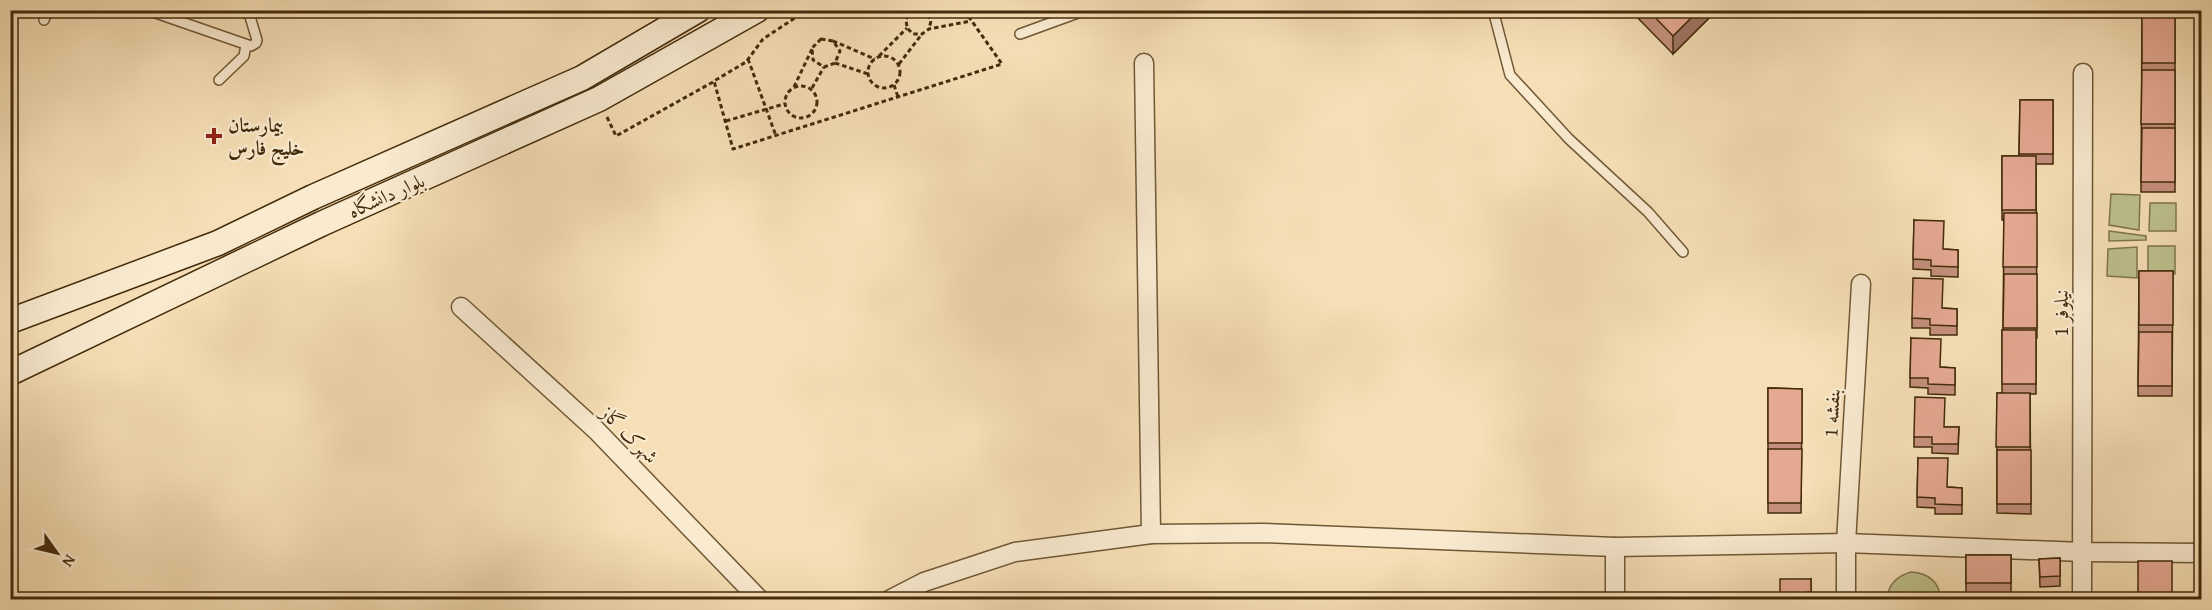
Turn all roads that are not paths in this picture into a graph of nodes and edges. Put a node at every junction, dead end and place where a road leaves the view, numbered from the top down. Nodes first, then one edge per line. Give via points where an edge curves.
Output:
1 (48, 10) edge
2 (147, 10) edge
3 (248, 10) edge
4 (698, 10) edge
5 (757, 10) edge
6 (1086, 10) edge
7 (1493, 10) edge
8 (44, 20) dead end
9 (1020, 34) dead end
10 (246, 45) junction
11 (1144, 63) dead end
12 (2083, 73) dead end
13 (219, 80) dead end
14 (313, 197) junction
15 (321, 224) junction
16 (1683, 252) dead end
17 (1861, 284) dead end
18 (461, 307) dead end
19 (10, 321) edge
20 (14, 370) edge
21 (1151, 534) junction
22 (1846, 543) junction
23 (1615, 547) junction
24 (2083, 552) junction
25 (2202, 553) edge
26 (760, 600) edge
27 (889, 600) edge
28 (1615, 600) edge
29 (1846, 600) edge
30 (2082, 600) edge

1 - 8 lane
2 - 10 lane
3 - 10 lane via 257,40 255,45
4 - 14 main road, بلوار دانشگاه via 582,78
5 - 15 main road, بلوار دانشگاه via 599,99
6 - 9 lane
7 - 16 lane via 1510,75
10 - 13 lane via 244,56
11 - 21 street
12 - 24 street, نیلوفر 1
14 - 15 main road
14 - 19 main road, بلوار دانشگاه via 218,243
15 - 20 main road, بلوار دانشگاه
17 - 22 street, بنفشه 1
18 - 26 street, شهرک گاز via 596,430
21 - 23 street via 1263,533
21 - 27 street via 1015,552 924,582
22 - 23 street
22 - 24 street
22 - 29 street, بنفشه 1
23 - 28 street
24 - 25 street
24 - 30 street, نیلوفر 1

